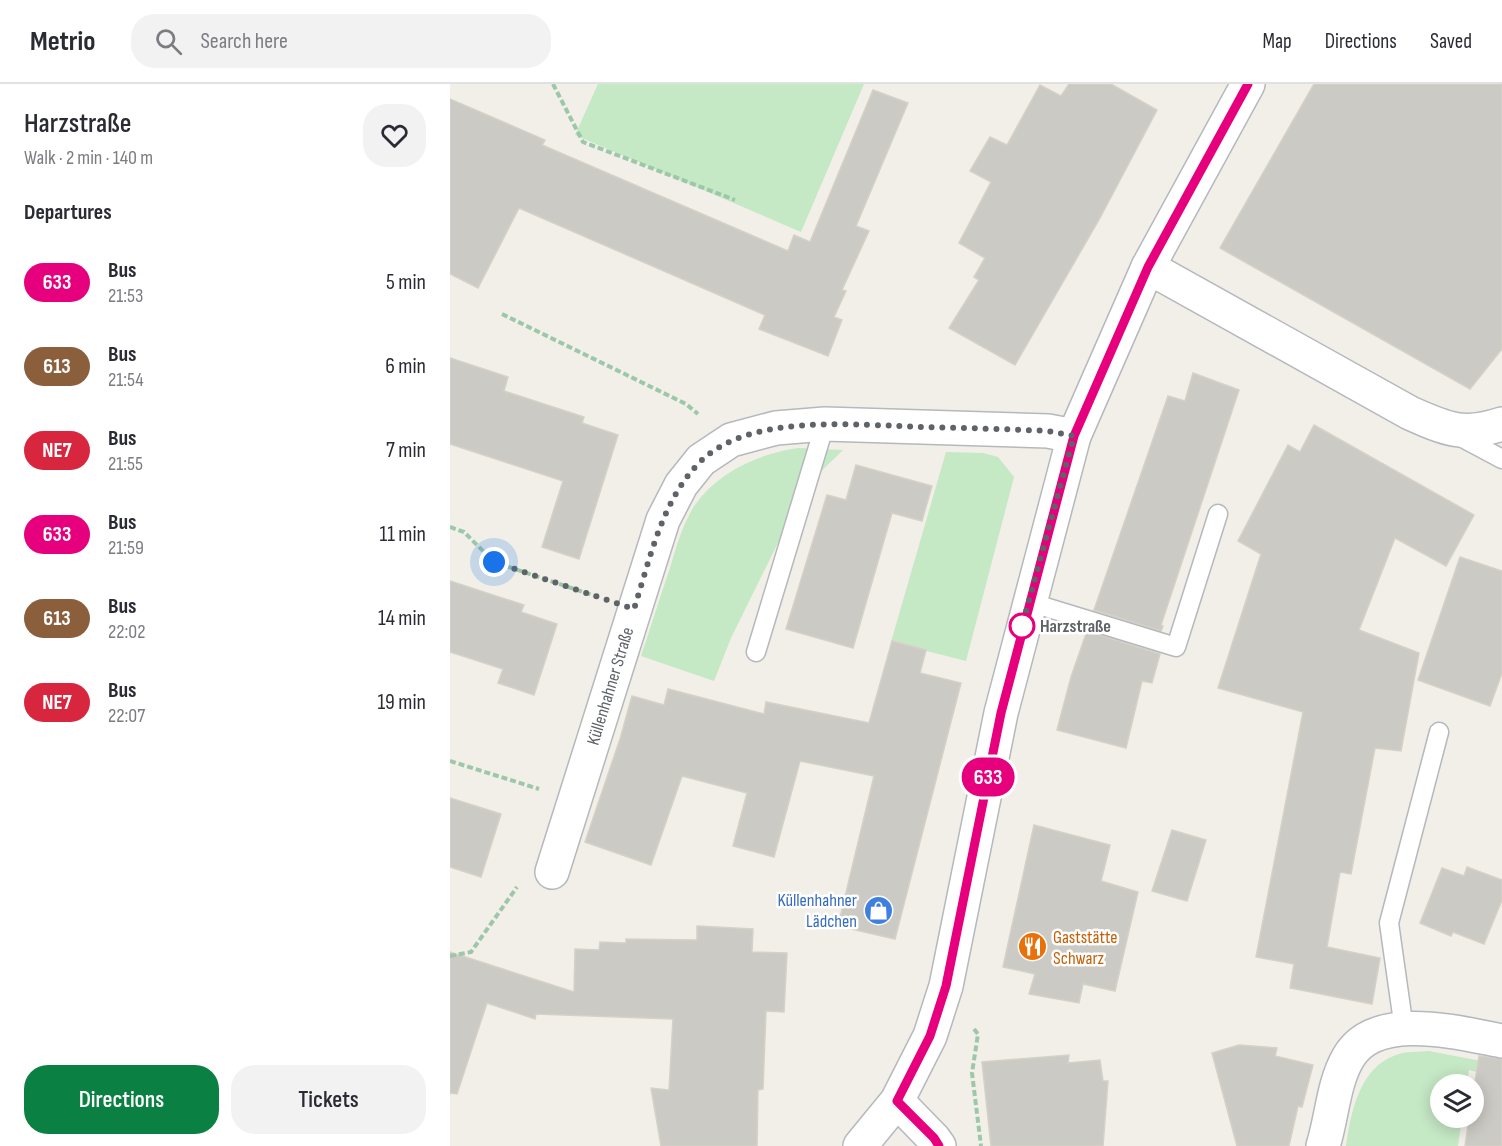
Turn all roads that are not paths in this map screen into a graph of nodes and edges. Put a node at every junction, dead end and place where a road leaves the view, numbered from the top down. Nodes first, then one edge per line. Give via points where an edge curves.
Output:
1 (1248, 84) edge
2 (1148, 267) junction
3 (1502, 423) edge
4 (825, 424) junction
5 (1448, 430) junction
6 (1074, 436) junction
7 (1502, 459) edge
8 (1218, 514) dead end
9 (1029, 602) junction
10 (756, 652) dead end
11 (1438, 732) dead end
12 (552, 872) road end
13 (1404, 1029) junction
14 (1502, 1041) edge
15 (897, 1101) junction
16 (860, 1146) edge
17 (939, 1146) edge
18 (1323, 1146) edge

1 - 2 street
2 - 5 street via 1410,413
2 - 6 street
3 - 5 street via 1482,430
4 - 6 street, Küllenhahner Straße via 1048,431
4 - 10 lane
4 - 12 street, Küllenhahner Straße via 776,428 731,440 701,460 681,485 663,520
5 - 7 lane
6 - 9 street
8 - 9 lane via 1176,646
9 - 15 street via 1001,713 946,986 930,1036
11 - 13 lane via 1389,923
13 - 14 street via 1448,1031
13 - 18 street via 1364,1039 1348,1057
15 - 16 street
15 - 17 street

